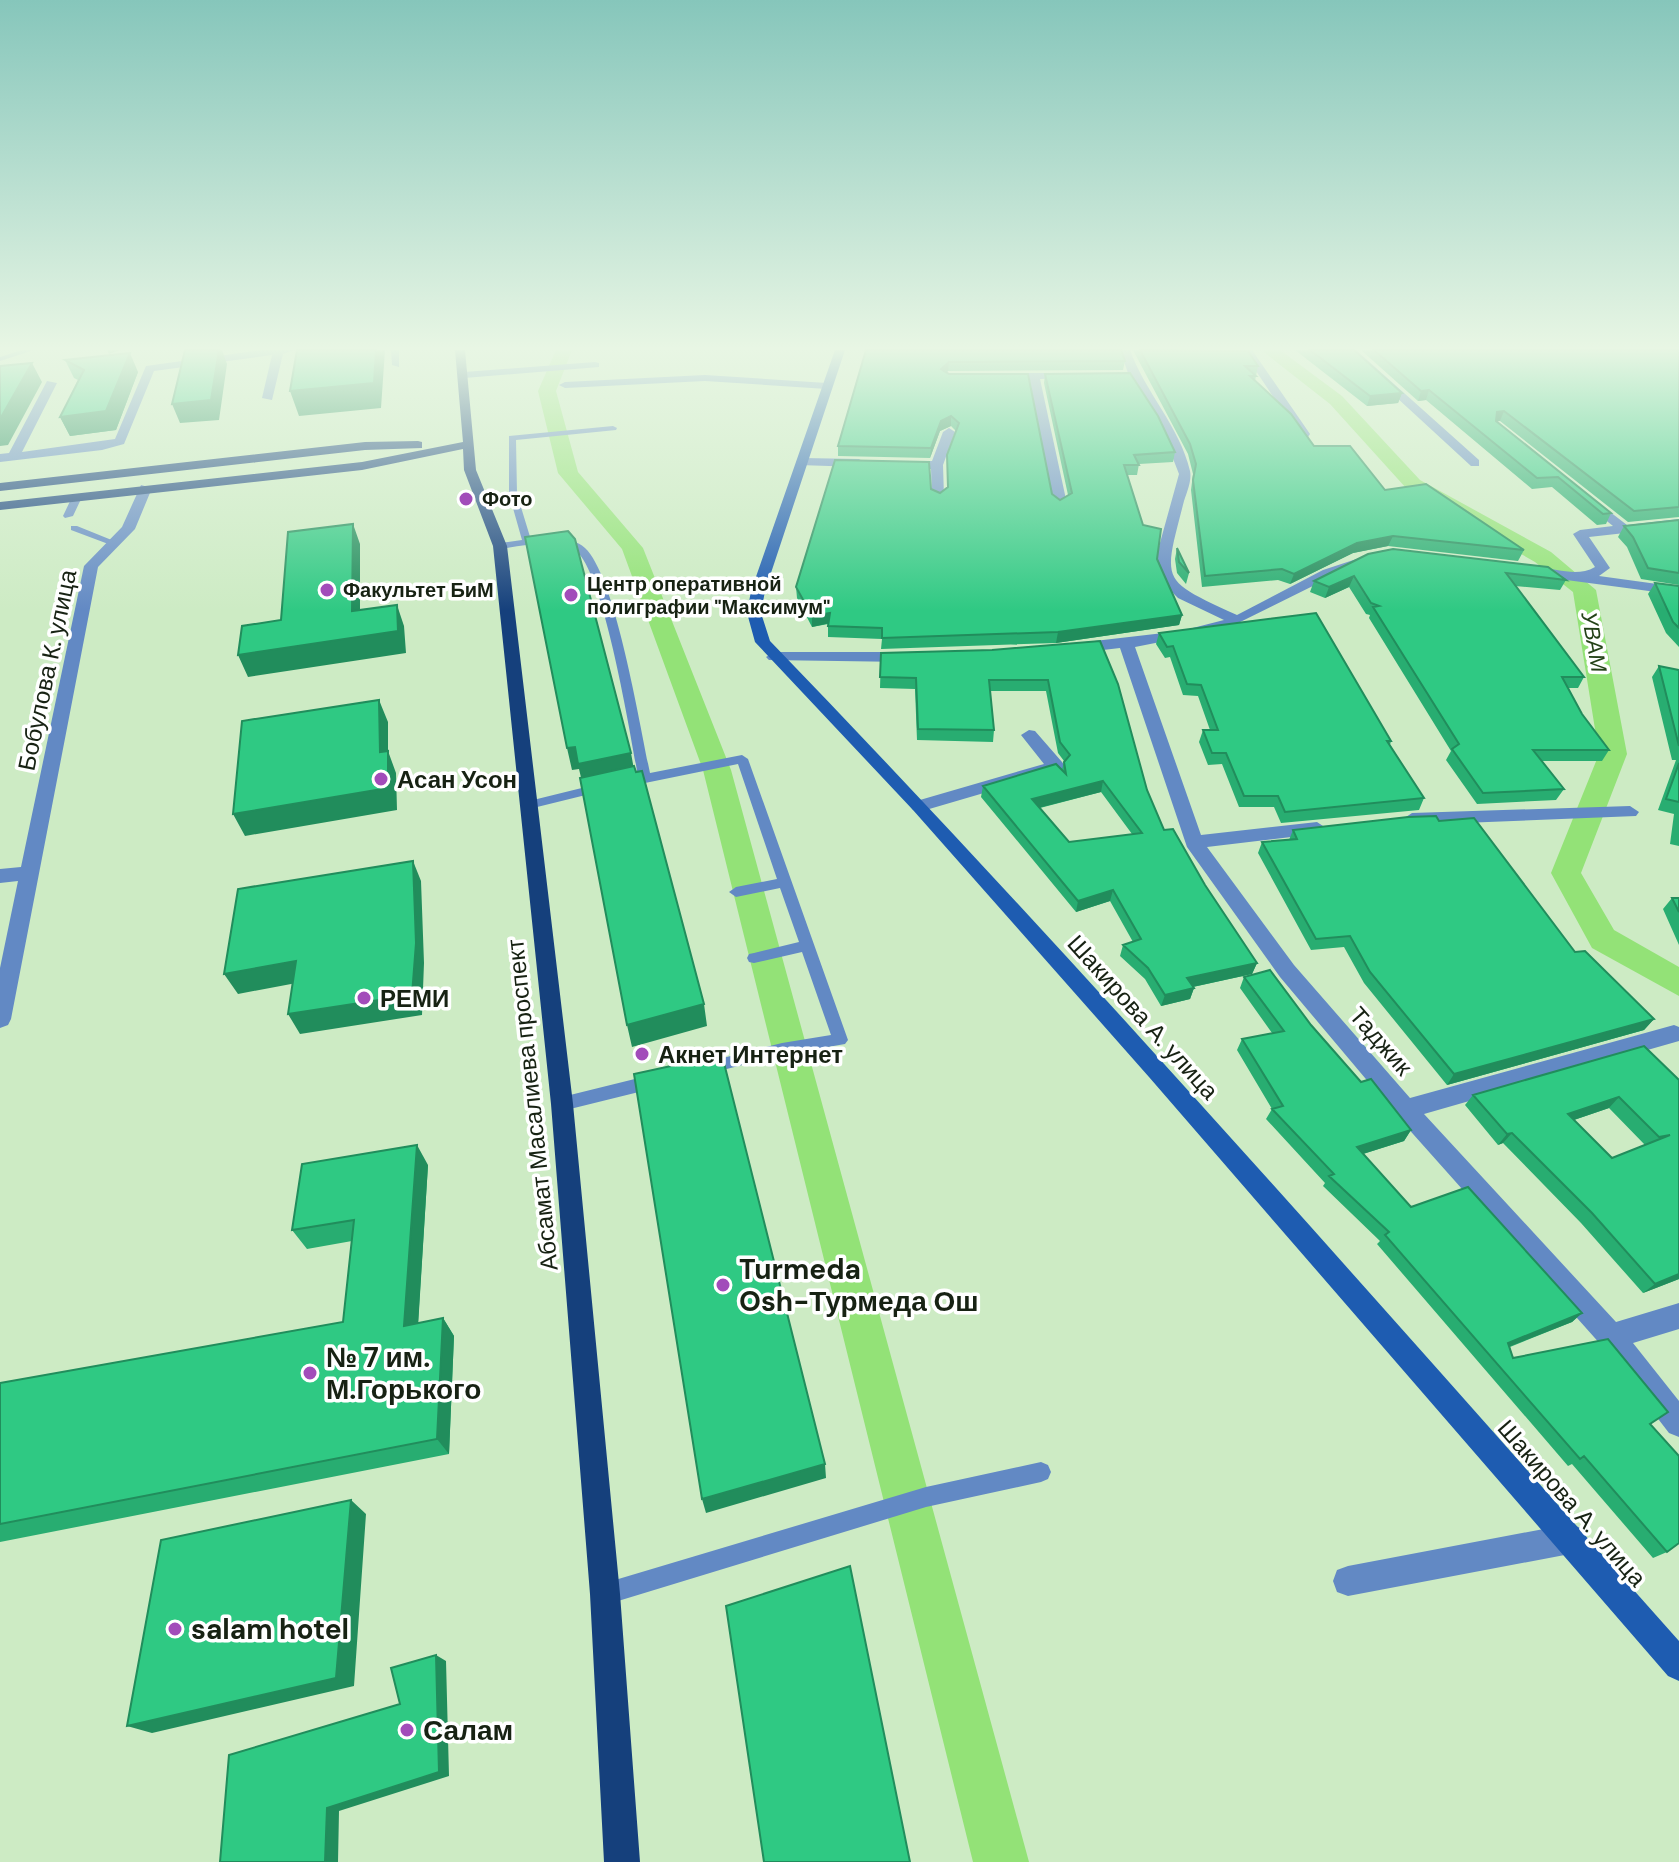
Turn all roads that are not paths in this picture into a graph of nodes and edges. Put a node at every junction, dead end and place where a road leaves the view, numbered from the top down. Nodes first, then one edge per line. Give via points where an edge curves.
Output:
1 (19, 437) edge
2 (122, 437) edge
3 (469, 437) edge
4 (521, 437) edge
5 (811, 437) edge
6 (947, 437) edge
7 (1046, 437) edge
8 (1170, 437) edge
9 (1306, 437) edge
10 (1446, 437) edge
11 (470, 444) junction
12 (1313, 447) edge
13 (7, 458) edge
14 (803, 462) junction
15 (1475, 463) dead end
16 (877, 464) edge
17 (892, 464) edge
18 (937, 465) junction
19 (0, 487) edge
20 (1573, 487) edge
21 (146, 488) junction
22 (77, 497) junction
23 (938, 497) edge
24 (1060, 504) edge
25 (0, 506) edge
26 (68, 516) dead end
27 (1679, 523) edge
28 (1622, 527) junction
29 (74, 528) dead end
30 (527, 542) junction
31 (114, 543) junction
32 (500, 546) junction
33 (1401, 554) edge
34 (1527, 571) edge
35 (1588, 577) junction
36 (1679, 591) edge
37 (1237, 620) junction
38 (1126, 642) junction
39 (1064, 650) edge
40 (774, 657) junction
41 (923, 657) edge
42 (1029, 735) dead end
43 (645, 779) junction
44 (529, 805) junction
45 (919, 806) junction
46 (1630, 812) dead end
47 (1387, 821) edge
48 (1342, 826) edge
49 (1194, 842) junction
50 (29, 873) junction
51 (0, 876) edge
52 (785, 882) junction
53 (736, 892) dead end
54 (807, 945) junction
55 (754, 958) dead end
56 (0, 1019) edge
57 (1674, 1034) dead end
58 (562, 1104) junction
59 (1405, 1109) junction
60 (1679, 1316) edge
61 (1611, 1337) junction
62 (1679, 1423) edge
63 (1041, 1472) dead end
64 (1570, 1539) junction
65 (1348, 1581) dead end
66 (605, 1594) junction
67 (1679, 1665) edge
68 (622, 1862) edge

1 - 13 street
2 - 13 street via 102,446
3 - 11 main road, Абсамат Масалиева проспект
4 - 30 lane via 512,438 513,494
5 - 14 main road, Шакирова А. улица
6 - 18 street
7 - 24 street
8 - 37 street via 1185,474 1162,561 1167,580 1183,595
9 - 12 street
10 - 15 street
11 - 19 main road via 365,446
11 - 21 main road via 362,466
11 - 32 main road, Абсамат Масалиева проспект via 475,490
14 - 16 street
14 - 40 main road, Шакирова А. улица via 754,613 760,636
17 - 18 street
18 - 23 street
20 - 28 street
21 - 22 main road
21 - 31 street, Бобулова К. улица via 128,529
22 - 25 main road
22 - 26 lane
27 - 28 street
28 - 35 street via 1580,534 1603,568
29 - 31 lane
30 - 32 lane
30 - 43 lane via 580,548 591,559 609,614
31 - 50 street, Бобулова К. улица via 91,566
32 - 44 main road, Абсамат Масалиева проспект
33 - 37 street via 1359,559
34 - 35 street
35 - 36 street
37 - 38 street
38 - 39 street
38 - 49 street, Таджик
40 - 41 street
40 - 45 main road, Шакирова А. улица
42 - 45 street via 1056,766
43 - 44 lane
43 - 52 lane via 742,759
44 - 58 main road, Абсамат Масалиева проспект
45 - 64 main road, Шакирова А. улица
46 - 47 street
48 - 49 street
49 - 59 street, Таджик via 1287,971
50 - 51 street
50 - 56 street, Бобулова К. улица
52 - 53 lane
52 - 54 lane
54 - 55 lane
54 - 58 lane via 840,1040 782,1049
57 - 59 street
58 - 66 main road, Абсамат Масалиева проспект
59 - 61 street, Таджик
60 - 61 street
61 - 62 street, Таджик
63 - 66 lane via 926,1497
64 - 65 street
64 - 67 main road, Шакирова А. улица
66 - 68 main road, Абсамат Масалиева проспект

